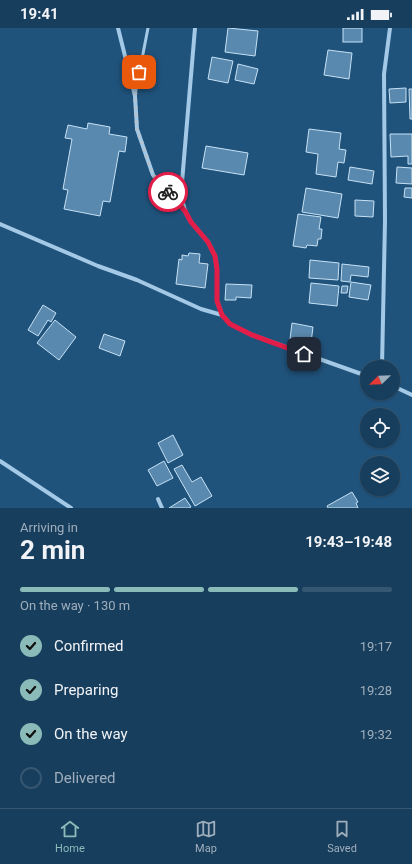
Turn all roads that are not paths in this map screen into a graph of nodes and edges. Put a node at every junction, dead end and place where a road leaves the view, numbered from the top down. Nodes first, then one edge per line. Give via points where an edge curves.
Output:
1 (118, 28) edge
2 (148, 28) edge
3 (195, 28) edge
4 (390, 28) edge
5 (135, 96) junction
6 (185, 211) junction
7 (0, 224) edge
8 (222, 315) junction
9 (382, 360) edge
10 (360, 374) edge
11 (400, 389) edge
12 (412, 395) edge
13 (0, 461) edge
14 (158, 498) dead end
15 (71, 508) edge
16 (162, 508) edge

1 - 5 street
2 - 5 lane
3 - 6 street via 181,194
4 - 9 street via 384,74
5 - 6 street via 137,129 153,175
6 - 8 street via 215,256 217,301
7 - 8 street via 201,309
8 - 10 street via 230,324 252,335
11 - 12 street
13 - 15 street
14 - 16 street

